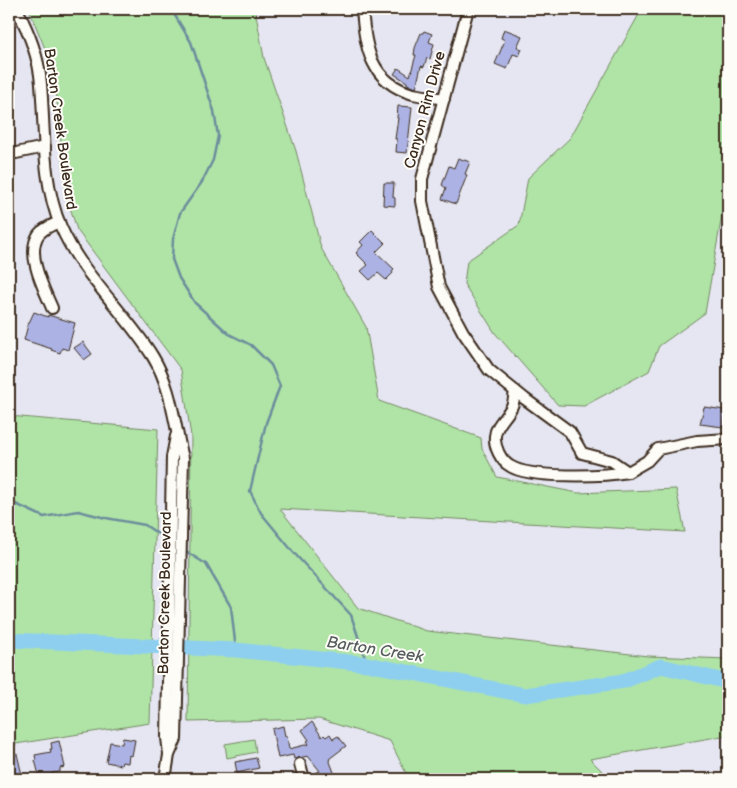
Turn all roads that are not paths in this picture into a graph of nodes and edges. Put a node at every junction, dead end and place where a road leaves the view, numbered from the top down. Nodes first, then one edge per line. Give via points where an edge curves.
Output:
1 (17, 9) edge
2 (362, 9) edge
3 (468, 9) edge
4 (444, 99) junction
5 (45, 146) junction
6 (16, 153) dead end
7 (59, 222) junction
8 (52, 308) dead end
9 (515, 391) junction
10 (728, 439) edge
11 (628, 472) junction
12 (300, 764) dead end
13 (165, 779) edge
14 (304, 779) edge

1 - 5 street, Barton Creek Boulevard via 35,49 41,82
2 - 4 street via 364,39 372,61 385,80 412,94
3 - 4 street, Canyon Rim Drive
4 - 9 street, Canyon Rim Drive via 422,179 422,201 439,287 489,370
5 - 6 street
5 - 7 street, Barton Creek Boulevard via 50,189
7 - 8 street via 44,229 35,242 34,260
7 - 13 street, Barton Creek Boulevard via 78,257 154,358 171,400 178,458 172,738
9 - 11 street, Canyon Rim Drive via 570,432 582,453 612,462
9 - 11 street via 513,405 495,438 502,458 510,466 521,471 564,476
10 - 11 street via 658,449 647,462
12 - 14 street

